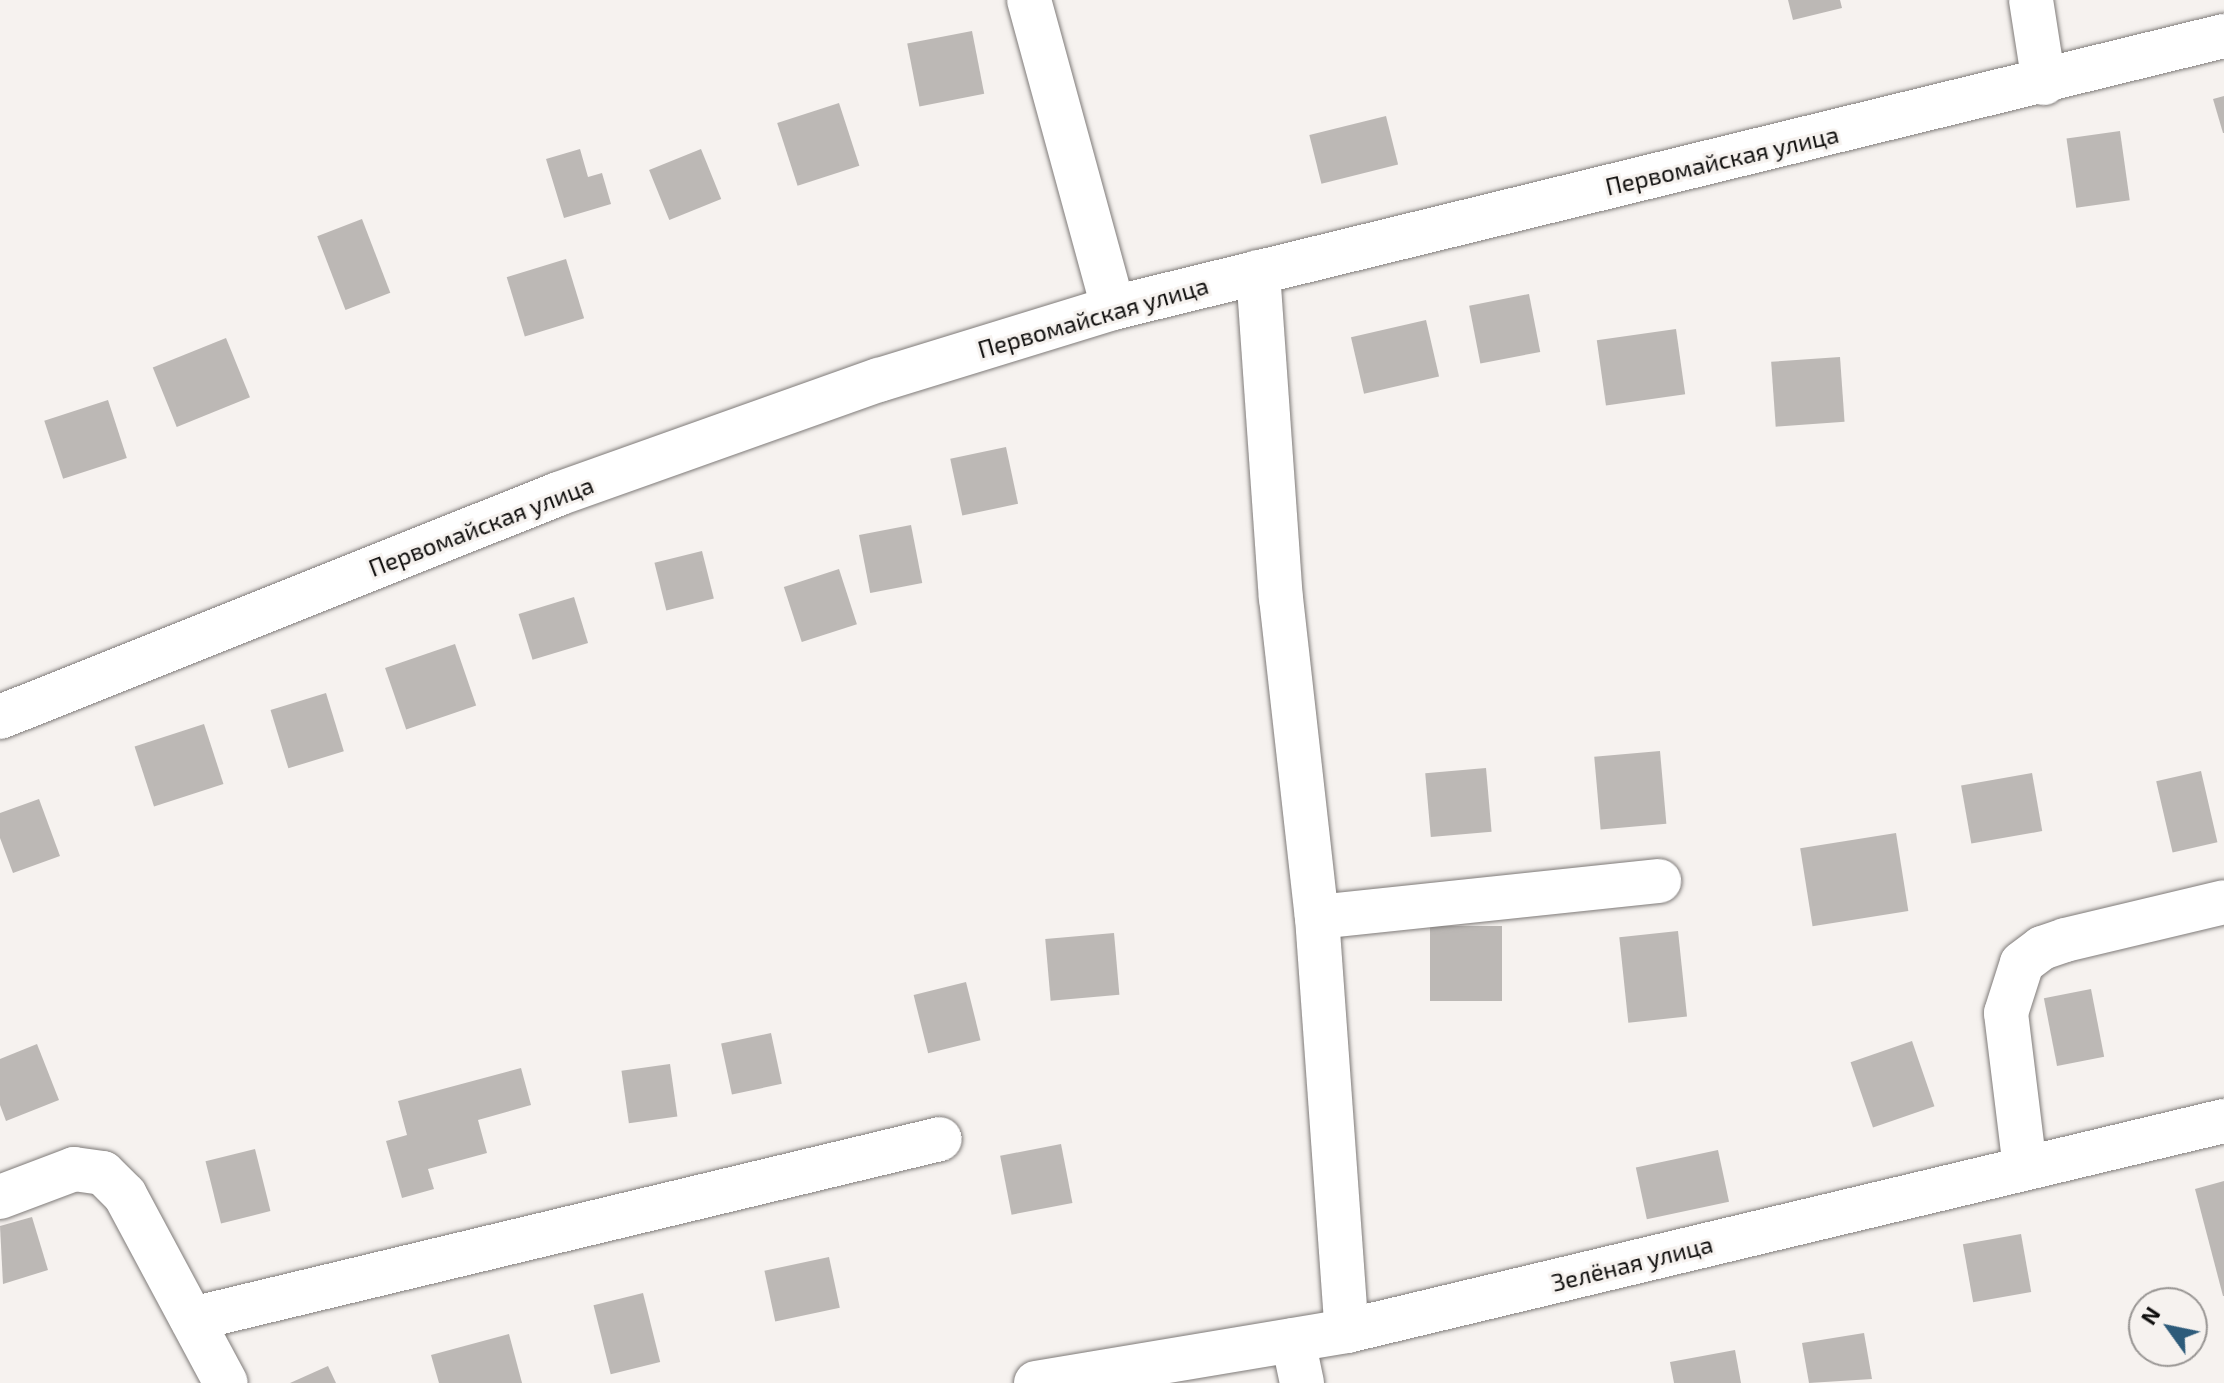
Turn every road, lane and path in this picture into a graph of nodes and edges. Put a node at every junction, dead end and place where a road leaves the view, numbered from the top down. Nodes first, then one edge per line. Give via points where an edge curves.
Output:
1 (1029, 0) edge
2 (2031, 0) edge
3 (2224, 36) edge
4 (2044, 83) junction
5 (1258, 272) junction
6 (1113, 308) junction
7 (2, 705) edge
8 (1659, 881) dead end
9 (2224, 902) edge
10 (1317, 917) junction
11 (2224, 1121) edge
12 (940, 1139) dead end
13 (2025, 1168) junction
14 (0, 1197) edge
15 (192, 1319) junction
16 (1347, 1331) junction
17 (1293, 1340) junction
18 (226, 1383) edge
19 (1036, 1383) edge
20 (1302, 1383) edge

1 - 6 street
2 - 4 street
3 - 4 street, Первомайская улица
4 - 5 street, Первомайская улица
5 - 6 street, Первомайская улица
5 - 10 street via 1281,598
6 - 7 street, Первомайская улица via 879,380 558,494
8 - 10 street
9 - 13 street via 2065,940 2022,963 2006,1013
10 - 16 street
11 - 13 street, Зелёная улица
12 - 15 street
13 - 16 street, Зелёная улица
14 - 15 street via 74,1169 103,1173 125,1195
15 - 18 street
16 - 17 street, Зелёная улица
17 - 19 street, Зелёная улица
17 - 20 street

